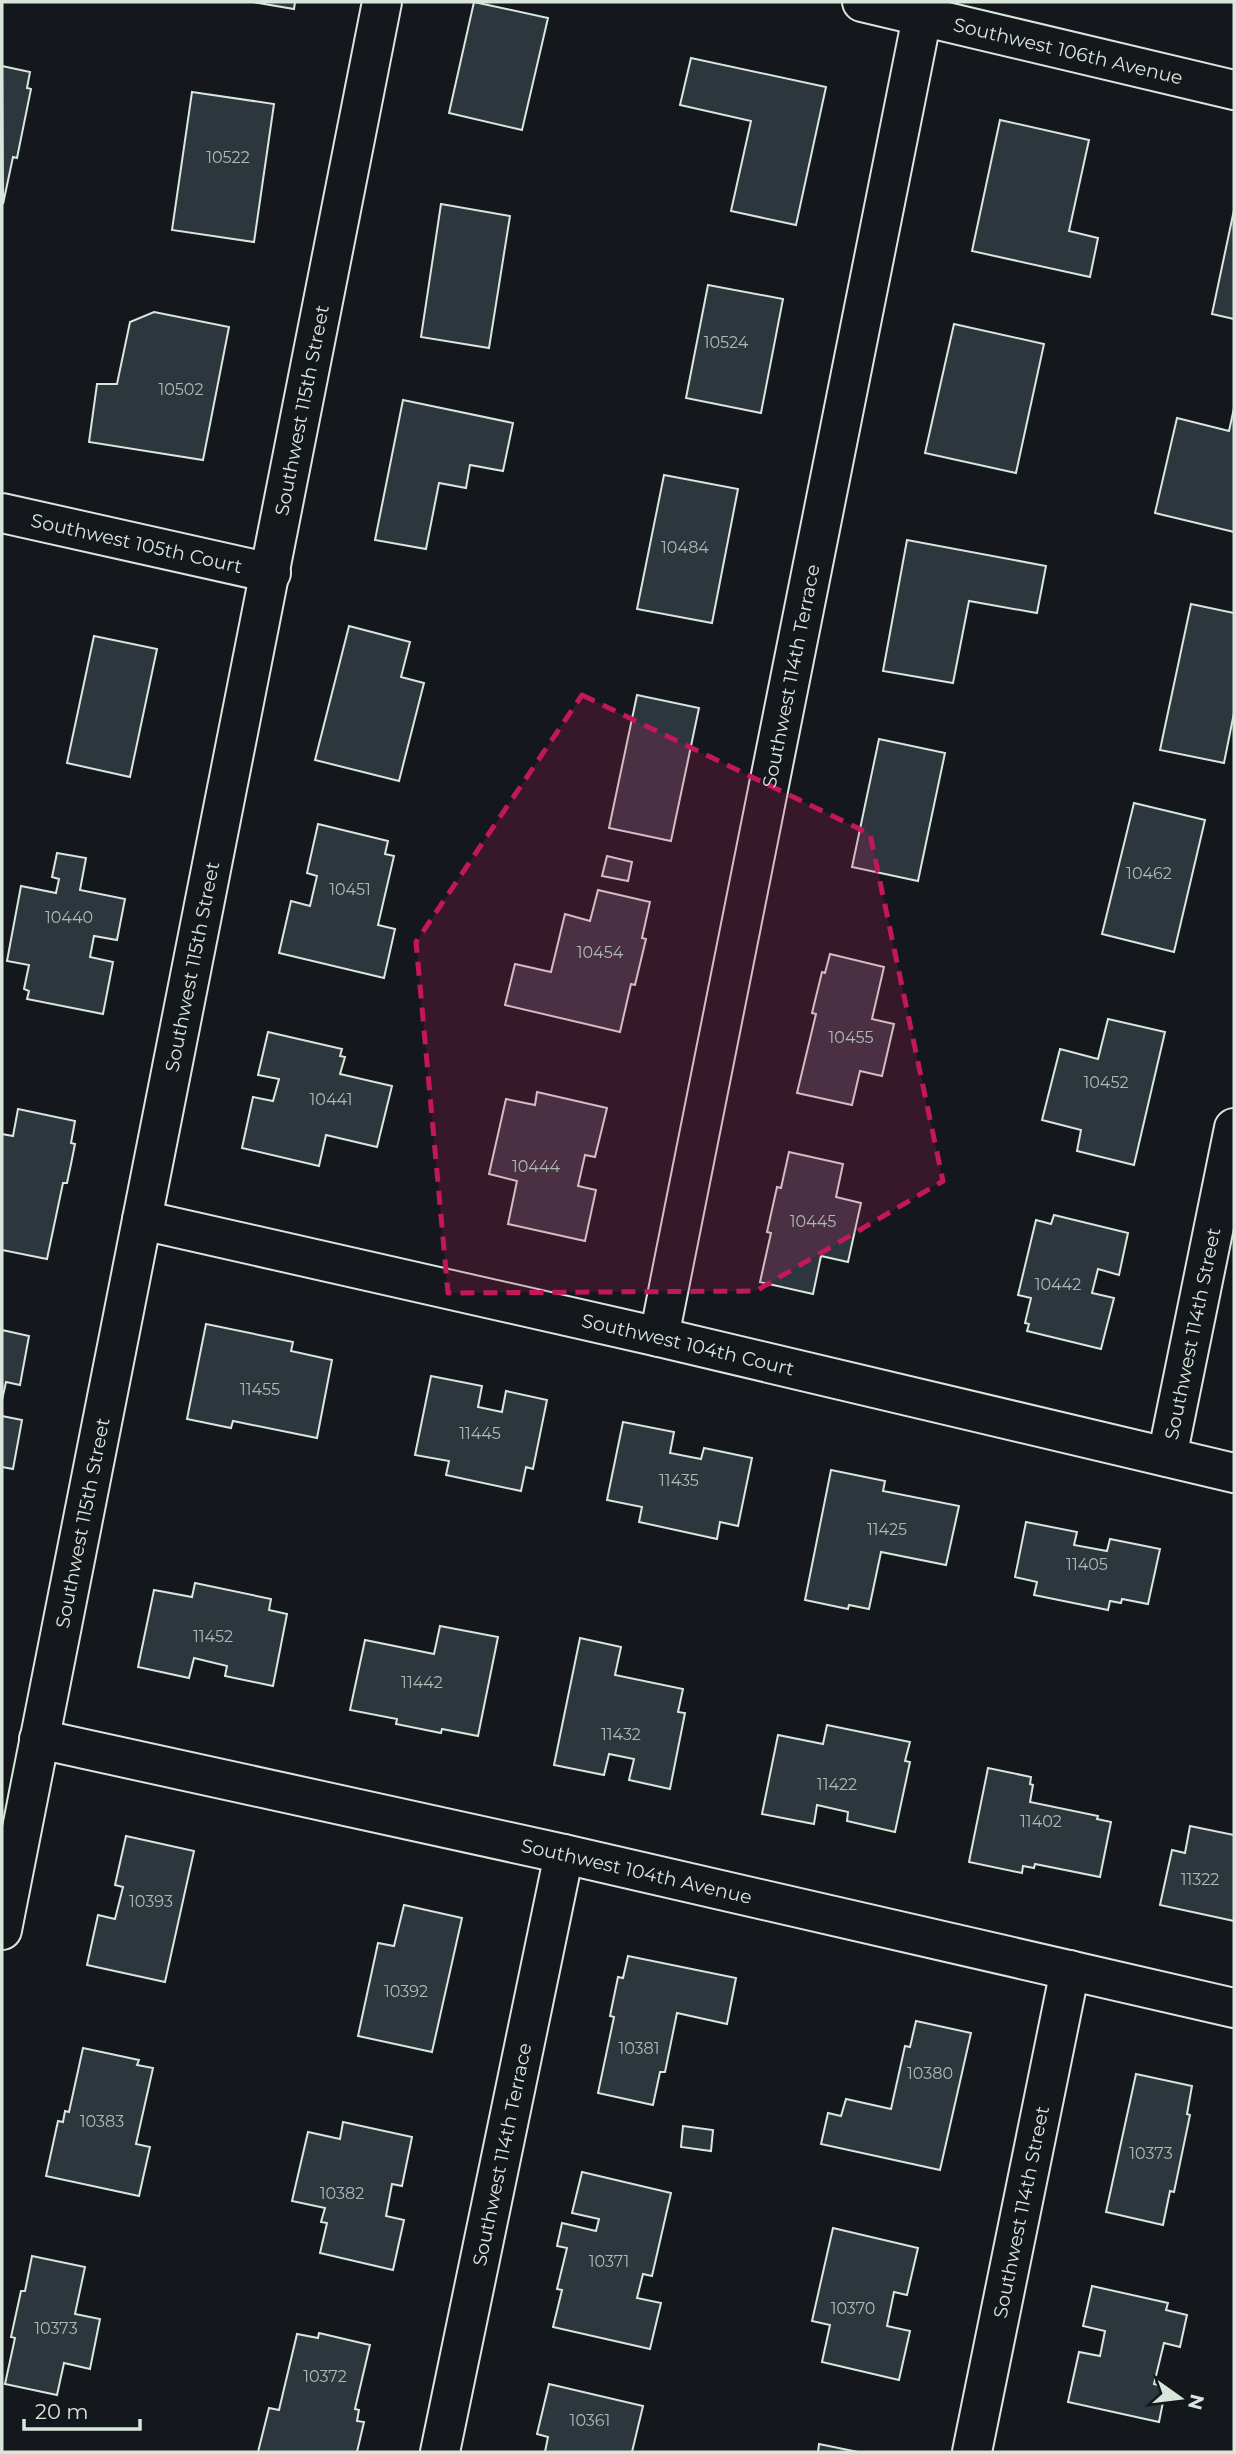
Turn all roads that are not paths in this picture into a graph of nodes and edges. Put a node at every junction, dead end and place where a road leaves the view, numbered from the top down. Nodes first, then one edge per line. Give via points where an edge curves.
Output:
1 (382, 2) edge
2 (862, 2) edge
3 (922, 17) junction
4 (1234, 90) edge
5 (2, 513) edge
6 (271, 573) junction
7 (1234, 1128) edge
8 (142, 1220) junction
9 (659, 1336) junction
10 (1167, 1457) junction
11 (1234, 1473) edge
12 (39, 1739) junction
13 (564, 1854) junction
14 (2, 1930) edge
15 (1070, 1970) junction
16 (1234, 2008) edge
17 (440, 2452) edge
18 (972, 2452) edge

1 - 6 street, Southwest 115th Street
2 - 3 street, Southwest 106th Avenue
3 - 4 street, Southwest 106th Avenue
3 - 9 street, Southwest 114th Terrace
5 - 6 street, Southwest 105th Court
6 - 8 street, Southwest 115th Street
7 - 10 street, Southwest 114th Street
8 - 9 street, Southwest 104th Court
8 - 12 street, Southwest 115th Street
9 - 10 street, Southwest 104th Court
10 - 11 street, Southwest 104th Court
12 - 13 street, Southwest 104th Avenue
12 - 14 street, Southwest 115th Street
13 - 15 street, Southwest 104th Avenue
13 - 17 street, Southwest 114th Terrace
15 - 16 street, Southwest 104th Avenue
15 - 18 street, Southwest 114th Street

